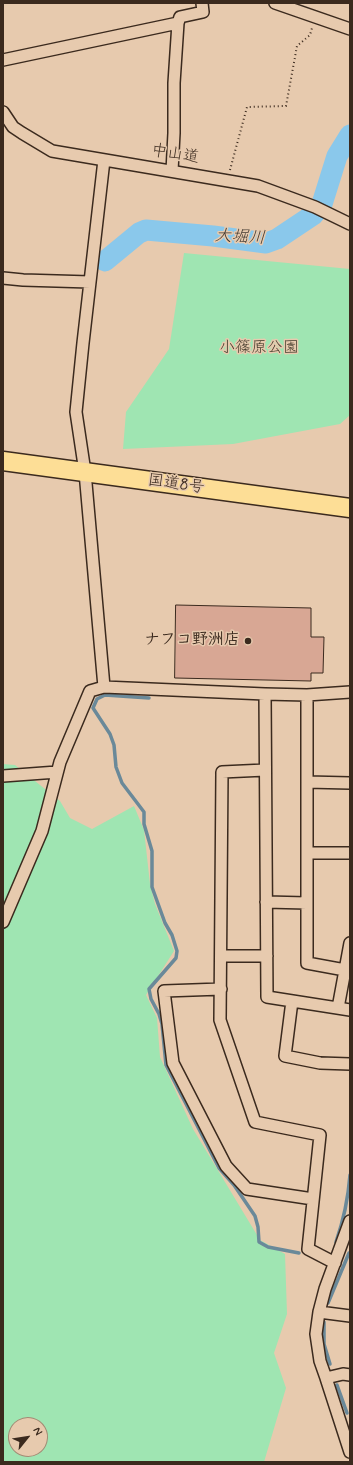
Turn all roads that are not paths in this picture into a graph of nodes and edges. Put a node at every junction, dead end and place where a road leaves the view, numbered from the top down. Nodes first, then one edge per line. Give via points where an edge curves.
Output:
1 (202, 3) edge
2 (276, 3) edge
3 (178, 23) junction
4 (350, 29) edge
5 (3, 60) edge
6 (3, 112) edge
7 (104, 160) junction
8 (172, 171) junction
9 (350, 224) edge
10 (3, 278) edge
11 (90, 282) junction
12 (3, 461) edge
13 (85, 472) junction
14 (350, 508) edge
15 (104, 687) junction
16 (350, 692) edge
17 (264, 694) junction
18 (307, 695) junction
19 (265, 770) junction
20 (57, 772) junction
21 (3, 776) edge
22 (307, 782) junction
23 (350, 783) edge
24 (307, 853) junction
25 (350, 853) edge
26 (266, 902) junction
27 (307, 903) junction
28 (3, 922) edge
29 (350, 943) edge
30 (221, 956) junction
31 (267, 956) junction
32 (345, 970) junction
33 (221, 989) junction
34 (292, 1001) junction
35 (338, 1008) junction
36 (350, 1010) edge
37 (350, 1064) edge
38 (314, 1199) junction
39 (350, 1221) edge
40 (335, 1263) junction
41 (319, 1312) junction
42 (350, 1316) edge
43 (350, 1375) edge
44 (326, 1378) junction
45 (346, 1423) edge
46 (349, 1450) edge
47 (349, 1462) edge

1 - 3 street via 203,12 180,17
2 - 4 street
3 - 5 street
3 - 8 street
6 - 7 street, 中山道 via 13,127 52,151
7 - 8 street, 中山道
7 - 11 street
8 - 9 street, 中山道 via 258,186 319,209
10 - 11 street
11 - 13 street via 76,412
12 - 13 highway, 国道8号
13 - 14 highway, 国道8号
13 - 15 street
15 - 17 street
15 - 20 street via 90,691
16 - 18 street
17 - 18 street
17 - 19 street
18 - 22 street
19 - 26 street
19 - 30 street via 222,772
20 - 21 street
20 - 28 street via 42,831
22 - 23 street
22 - 24 street
24 - 25 street
24 - 27 street
26 - 27 street
26 - 31 street
27 - 32 street via 307,963
29 - 32 street
30 - 31 street
30 - 33 street
31 - 34 street via 267,997
32 - 35 street
33 - 38 street via 220,1020 255,1122 320,1135
33 - 38 street via 164,991 173,1063 226,1166 247,1189
34 - 35 street
34 - 37 street via 285,1056 320,1063
35 - 36 street
38 - 40 street via 308,1249
39 - 40 street
40 - 41 street
41 - 42 street
41 - 44 street via 316,1334 320,1361
43 - 44 street
44 - 45 street
45 - 46 street
46 - 47 street

